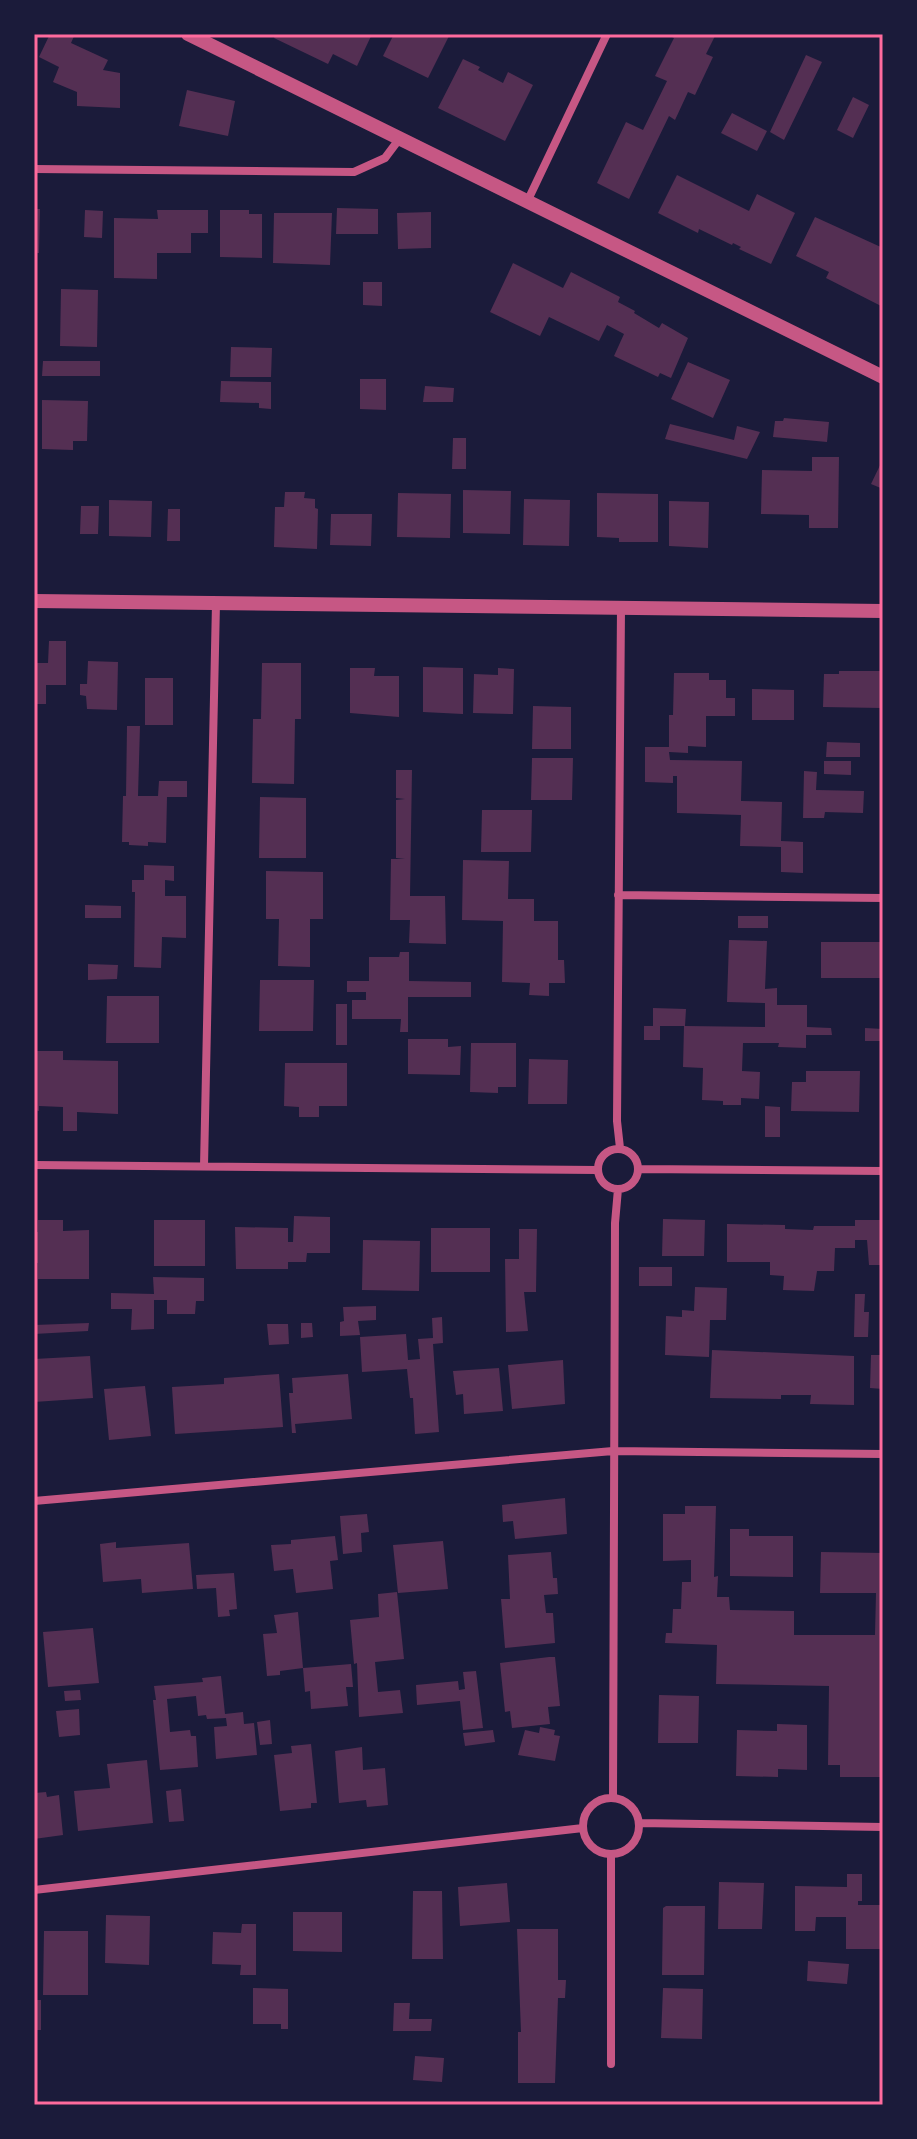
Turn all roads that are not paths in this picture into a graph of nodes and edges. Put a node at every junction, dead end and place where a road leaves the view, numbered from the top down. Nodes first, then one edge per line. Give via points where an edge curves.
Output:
1 (188, 34) edge
2 (607, 34) edge
3 (400, 138) junction
4 (34, 169) edge
5 (527, 202) junction
6 (883, 377) edge
7 (34, 601) edge
8 (216, 603) junction
9 (621, 608) junction
10 (883, 611) edge
11 (618, 895) junction
12 (883, 898) edge
13 (620, 1148) junction
14 (34, 1165) edge
15 (204, 1166) junction
16 (639, 1169) junction
17 (597, 1170) junction
18 (883, 1171) edge
19 (618, 1189) junction
20 (613, 1451) junction
21 (883, 1454) edge
22 (34, 1501) edge
23 (613, 1798) junction
24 (639, 1823) junction
25 (883, 1827) edge
26 (583, 1828) junction
27 (611, 1854) junction
28 (34, 1890) edge
29 (611, 2064) dead end

1 - 3 street
2 - 5 street
3 - 4 street via 385,158 354,172
3 - 5 street
5 - 6 street
7 - 8 street
8 - 9 street
8 - 15 street
9 - 10 street
9 - 11 street
11 - 12 street
11 - 13 street
13 - 16 street via 635,1158
13 - 17 street via 601,1157
14 - 15 street
15 - 17 street
16 - 18 street
16 - 19 street via 631,1185
17 - 19 street via 606,1186
19 - 20 street
20 - 21 street
20 - 22 street
20 - 23 street
23 - 24 street via 628,1804
23 - 26 street via 591,1806
24 - 25 street
24 - 27 street via 634,1842
26 - 27 street via 589,1844
26 - 28 street
27 - 29 street

